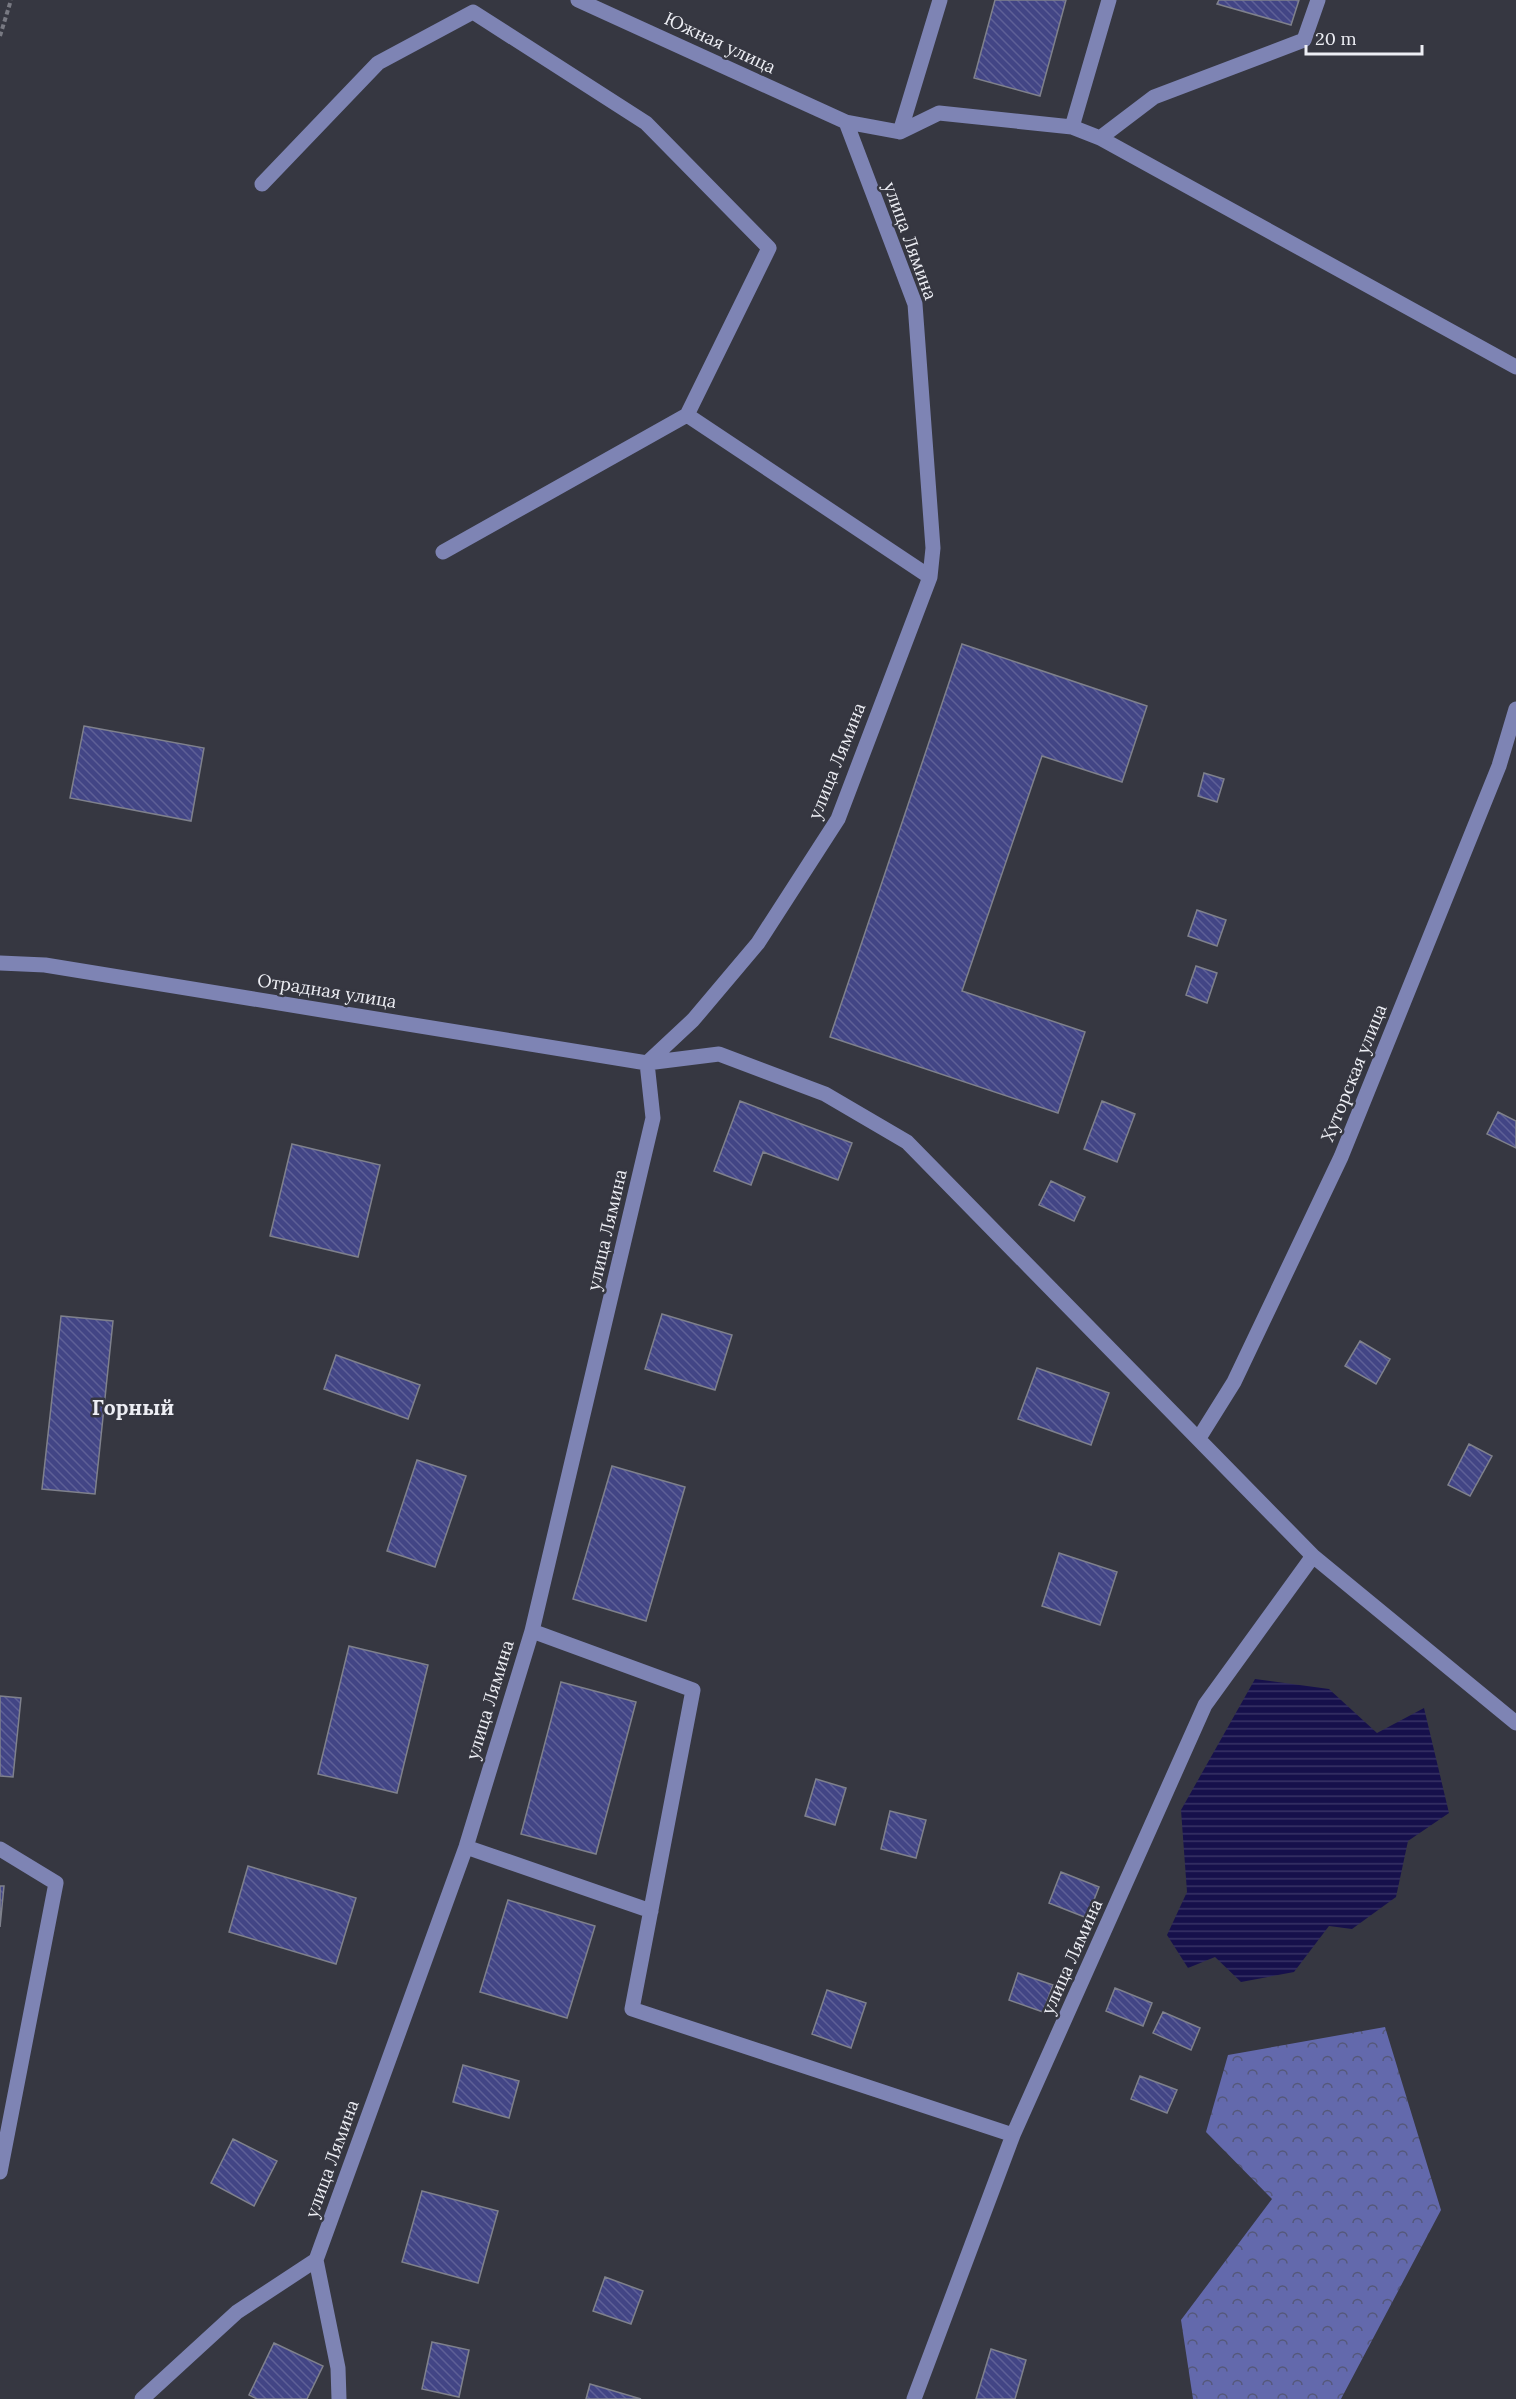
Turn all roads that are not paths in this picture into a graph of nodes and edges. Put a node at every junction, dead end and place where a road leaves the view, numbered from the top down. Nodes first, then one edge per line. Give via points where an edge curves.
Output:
1 (578, 0) edge
2 (940, 0) edge
3 (1109, 0) edge
4 (1318, 0) edge
5 (846, 122) junction
6 (1072, 127) junction
7 (900, 132) junction
8 (1100, 138) junction
9 (262, 184) dead end
10 (1516, 367) edge
11 (687, 415) junction
12 (443, 552) dead end
13 (930, 577) junction
14 (1516, 710) edge
15 (0, 963) edge
16 (647, 1063) junction
17 (1199, 1438) junction
18 (1313, 1556) junction
19 (532, 1631) junction
20 (1516, 1723) edge
21 (466, 1847) junction
22 (0, 1849) edge
23 (651, 1911) junction
24 (1013, 2135) junction
25 (0, 2172) edge
26 (316, 2260) junction
27 (142, 2399) edge
28 (339, 2399) edge
29 (914, 2399) edge

1 - 5 street, Южная улица
2 - 7 street
3 - 6 street
4 - 8 street via 1304,40 1154,97
5 - 7 street, Южная улица
5 - 13 street, улица Лямина via 915,304 933,548
6 - 7 street via 939,113
6 - 8 street
8 - 10 street
9 - 11 street via 378,63 473,12 646,123 769,248
11 - 12 street
11 - 13 street
13 - 16 street, улица Лямина via 838,819 759,943 693,1020
14 - 17 street, Хуторская улица via 1499,766 1341,1157 1234,1382
15 - 16 street, Отрадная улица via 57,967
16 - 17 street, Отрадная улица via 719,1054 825,1094 907,1142
16 - 19 street, улица Лямина via 653,1118
17 - 18 street, Отрадная улица
18 - 20 street, Отрадная улица
18 - 24 street, улица Лямина via 1205,1705
19 - 21 street, улица Лямина
19 - 23 street via 693,1690
21 - 23 street
21 - 26 street, улица Лямина
22 - 25 street via 56,1883
23 - 24 street via 632,2009
24 - 29 street, улица Лямина
26 - 27 street via 237,2312
26 - 28 street via 338,2368

